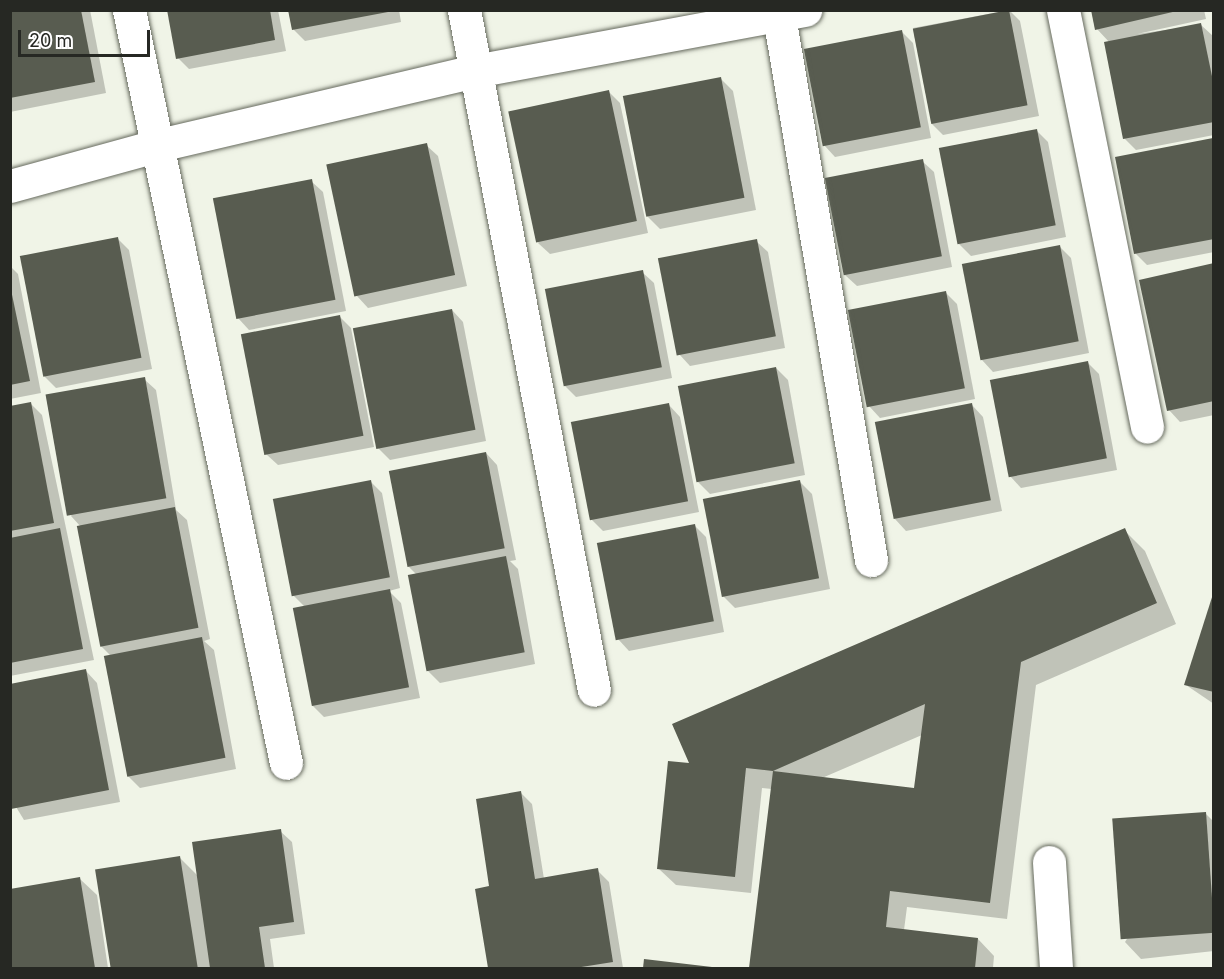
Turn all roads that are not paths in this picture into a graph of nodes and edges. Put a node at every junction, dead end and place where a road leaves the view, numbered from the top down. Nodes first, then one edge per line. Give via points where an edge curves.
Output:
1 (129, 10) edge
2 (464, 10) edge
3 (1063, 10) edge
4 (788, 12) edge
5 (475, 71) junction
6 (155, 146) junction
7 (10, 186) edge
8 (1147, 427) dead end
9 (871, 560) dead end
10 (594, 690) dead end
11 (286, 763) dead end
12 (1049, 862) dead end
13 (1056, 969) edge

1 - 6 street
2 - 5 street
3 - 8 street
4 - 5 street
4 - 9 street
5 - 6 street
5 - 10 street
6 - 7 street
6 - 11 street
12 - 13 street

